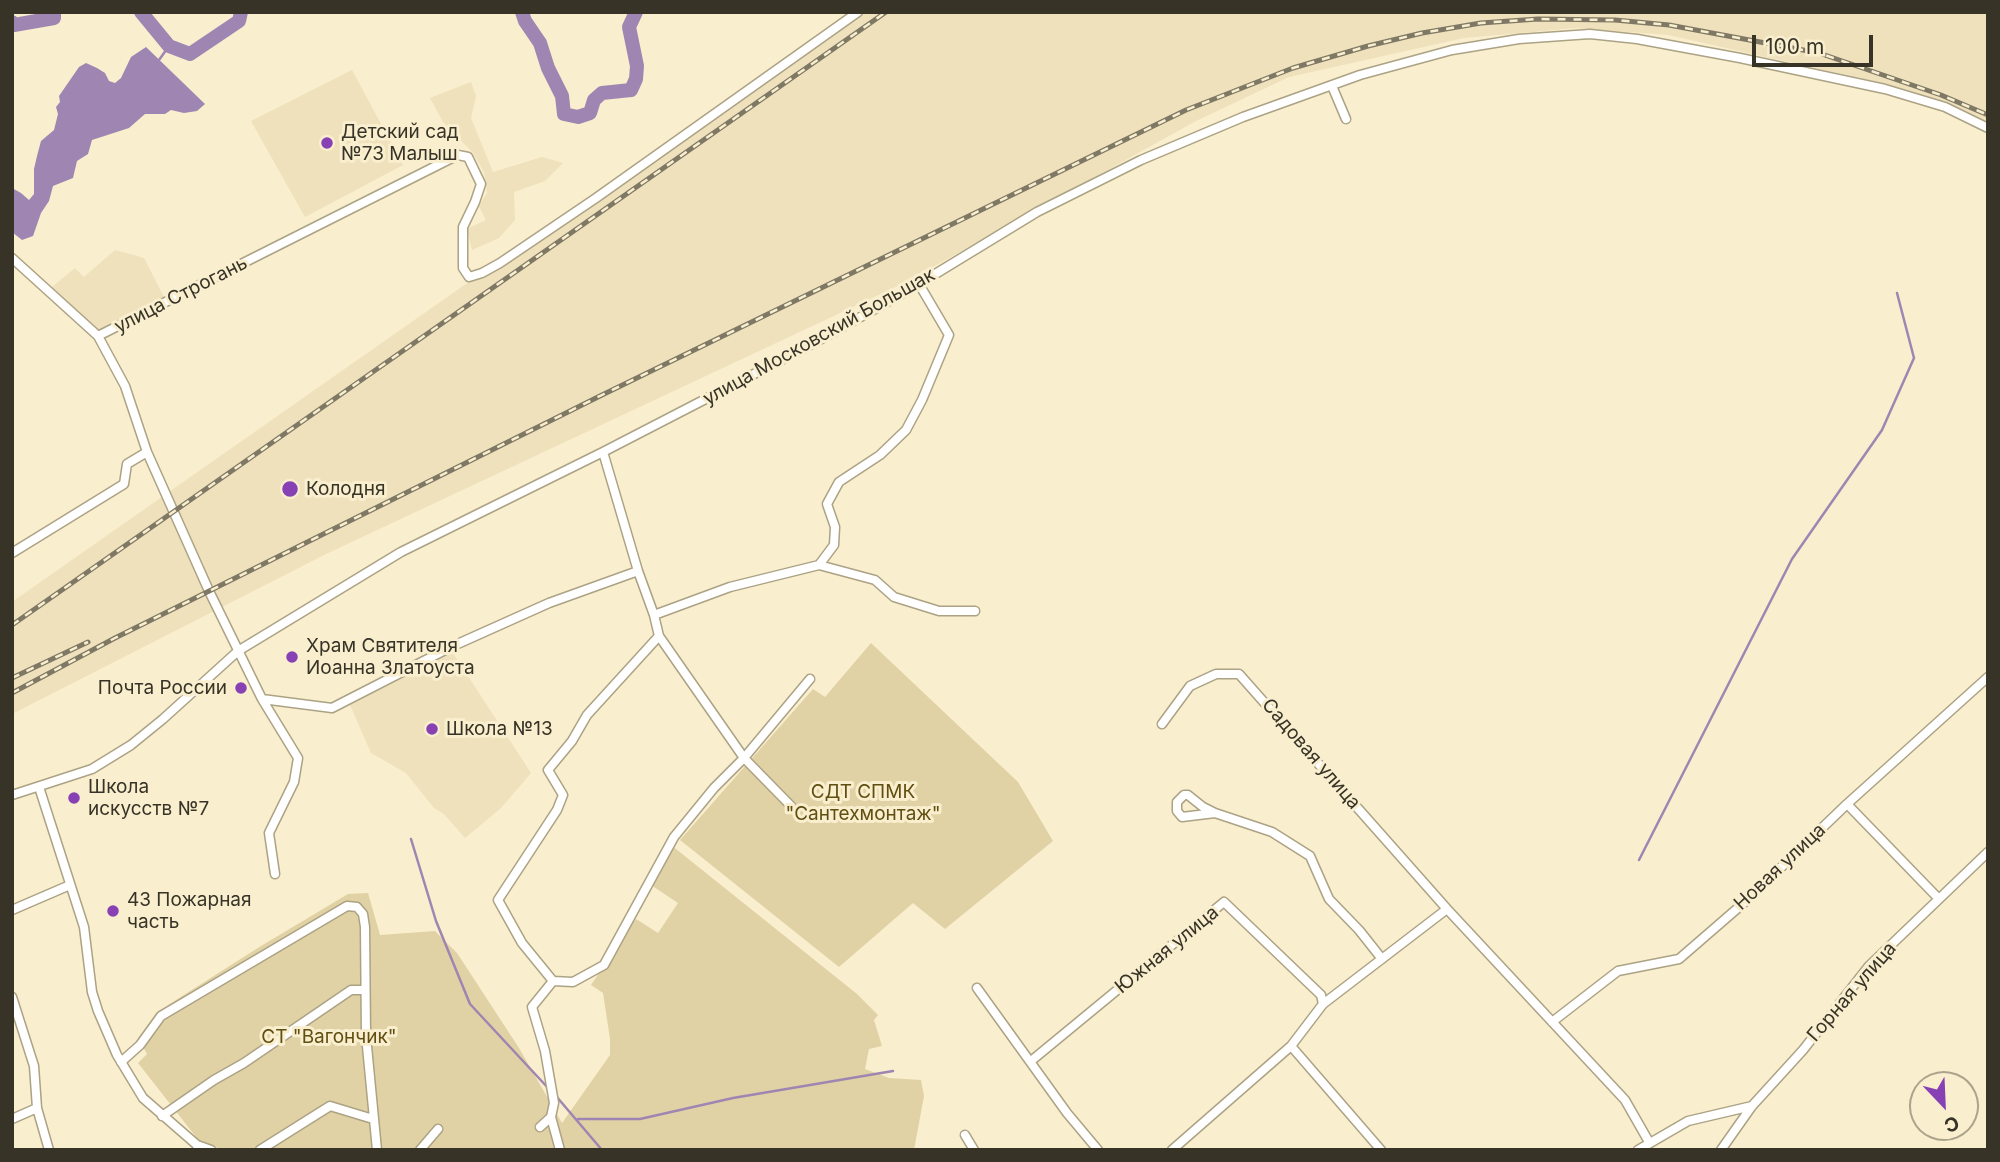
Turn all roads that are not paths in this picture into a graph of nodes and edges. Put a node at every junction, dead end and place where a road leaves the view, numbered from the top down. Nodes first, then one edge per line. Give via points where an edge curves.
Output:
1 (858, 12) edge
2 (1332, 86) junction
3 (1346, 119) dead end
4 (1988, 128) edge
5 (12, 258) edge
6 (919, 284) junction
7 (98, 336) junction
8 (603, 452) junction
9 (147, 453) junction
10 (12, 553) edge
11 (819, 565) junction
12 (638, 571) junction
13 (975, 611) dead end
14 (654, 615) junction
15 (659, 636) junction
16 (238, 651) junction
17 (1988, 677) edge
18 (810, 679) dead end
19 (262, 699) junction
20 (1162, 724) dead end
21 (744, 758) junction
22 (39, 787) junction
23 (12, 795) edge
24 (1847, 804) junction
25 (792, 806) dead end
26 (1215, 813) dead end
27 (1988, 852) edge
28 (275, 874) dead end
29 (70, 885) junction
30 (1939, 899) junction
31 (1447, 909) junction
32 (12, 910) edge
33 (1382, 959) junction
34 (553, 981) junction
35 (977, 988) dead end
36 (365, 990) junction
37 (1321, 995) junction
38 (1333, 997) junction
39 (12, 998) edge
40 (1323, 1004) junction
41 (1552, 1022) junction
42 (1291, 1046) junction
43 (121, 1062) junction
44 (1031, 1062) junction
45 (1752, 1106) junction
46 (37, 1108) junction
47 (162, 1115) junction
48 (551, 1118) junction
49 (12, 1119) edge
50 (373, 1119) junction
51 (540, 1127) dead end
52 (438, 1129) dead end
53 (965, 1135) dead end
54 (1649, 1142) junction
55 (198, 1147) edge
56 (49, 1150) edge
57 (211, 1150) edge
58 (260, 1150) edge
59 (377, 1150) edge
60 (420, 1150) edge
61 (560, 1150) edge
62 (974, 1150) edge
63 (1098, 1150) edge
64 (1172, 1150) edge
65 (1381, 1150) edge
66 (1638, 1150) edge
67 (1721, 1150) edge

1 - 7 street, улица Строгань via 482,273 469,277 463,268 463,227 481,184 468,157 458,155
2 - 3 street
2 - 4 street, улица Московский Большак via 1452,50 1590,34 1740,58 1885,89 1945,107
2 - 6 street, улица Московский Большак via 1141,160 1037,212
5 - 7 street
6 - 8 street, улица Московский Большак
6 - 11 street via 949,335 906,430 880,455 839,482 827,504 835,527 834,545
7 - 9 street, улица Строгань via 125,386
8 - 12 street
8 - 16 street, улица Московский Большак via 401,552
9 - 10 street via 127,464 124,484
9 - 16 street, улица Строгань
11 - 13 street via 875,580 894,597 939,611
11 - 14 street via 730,587
12 - 14 street
12 - 19 street via 549,603 332,708
14 - 15 street
15 - 21 street
15 - 34 street via 587,715 548,770 563,795 498,900 522,943
16 - 19 street, улица Строгань
16 - 22 street, улица Московский Большак via 131,746 92,769
17 - 24 street, Новая улица
18 - 21 street
19 - 28 street, улица Строгань via 298,758 295,782 268,833
20 - 31 street, Садовая улица via 1190,685 1216,674 1239,674
21 - 25 street
21 - 34 street via 674,837 604,965 573,982
22 - 23 street, улица Московский Большак
22 - 29 street
24 - 30 street
24 - 41 street, Новая улица via 1679,959 1618,971
26 - 33 street via 1272,832 1310,856 1329,899
27 - 30 street, Горная улица
29 - 32 street
29 - 43 street via 84,927 92,992
30 - 45 street, Горная улица via 1869,966
31 - 33 street
31 - 41 street, Садовая улица
33 - 38 street
34 - 48 street via 533,1007 554,1102
35 - 44 street
36 - 43 street via 363,914 357,907 347,906 161,1016
36 - 47 street via 351,990
36 - 50 street
37 - 38 street
37 - 40 street
37 - 44 street, Южная улица via 1224,902
38 - 40 street
39 - 46 street via 34,1066
40 - 42 street
41 - 54 street, Садовая улица via 1625,1100
42 - 64 street
42 - 65 street
43 - 47 street via 144,1098
44 - 63 street
45 - 54 street via 1688,1121
45 - 67 street, Горная улица
46 - 49 street
46 - 56 street
47 - 55 street
48 - 51 street
48 - 61 street
50 - 58 street via 330,1106
50 - 59 street
52 - 60 street
53 - 62 street
54 - 66 street
55 - 57 street

